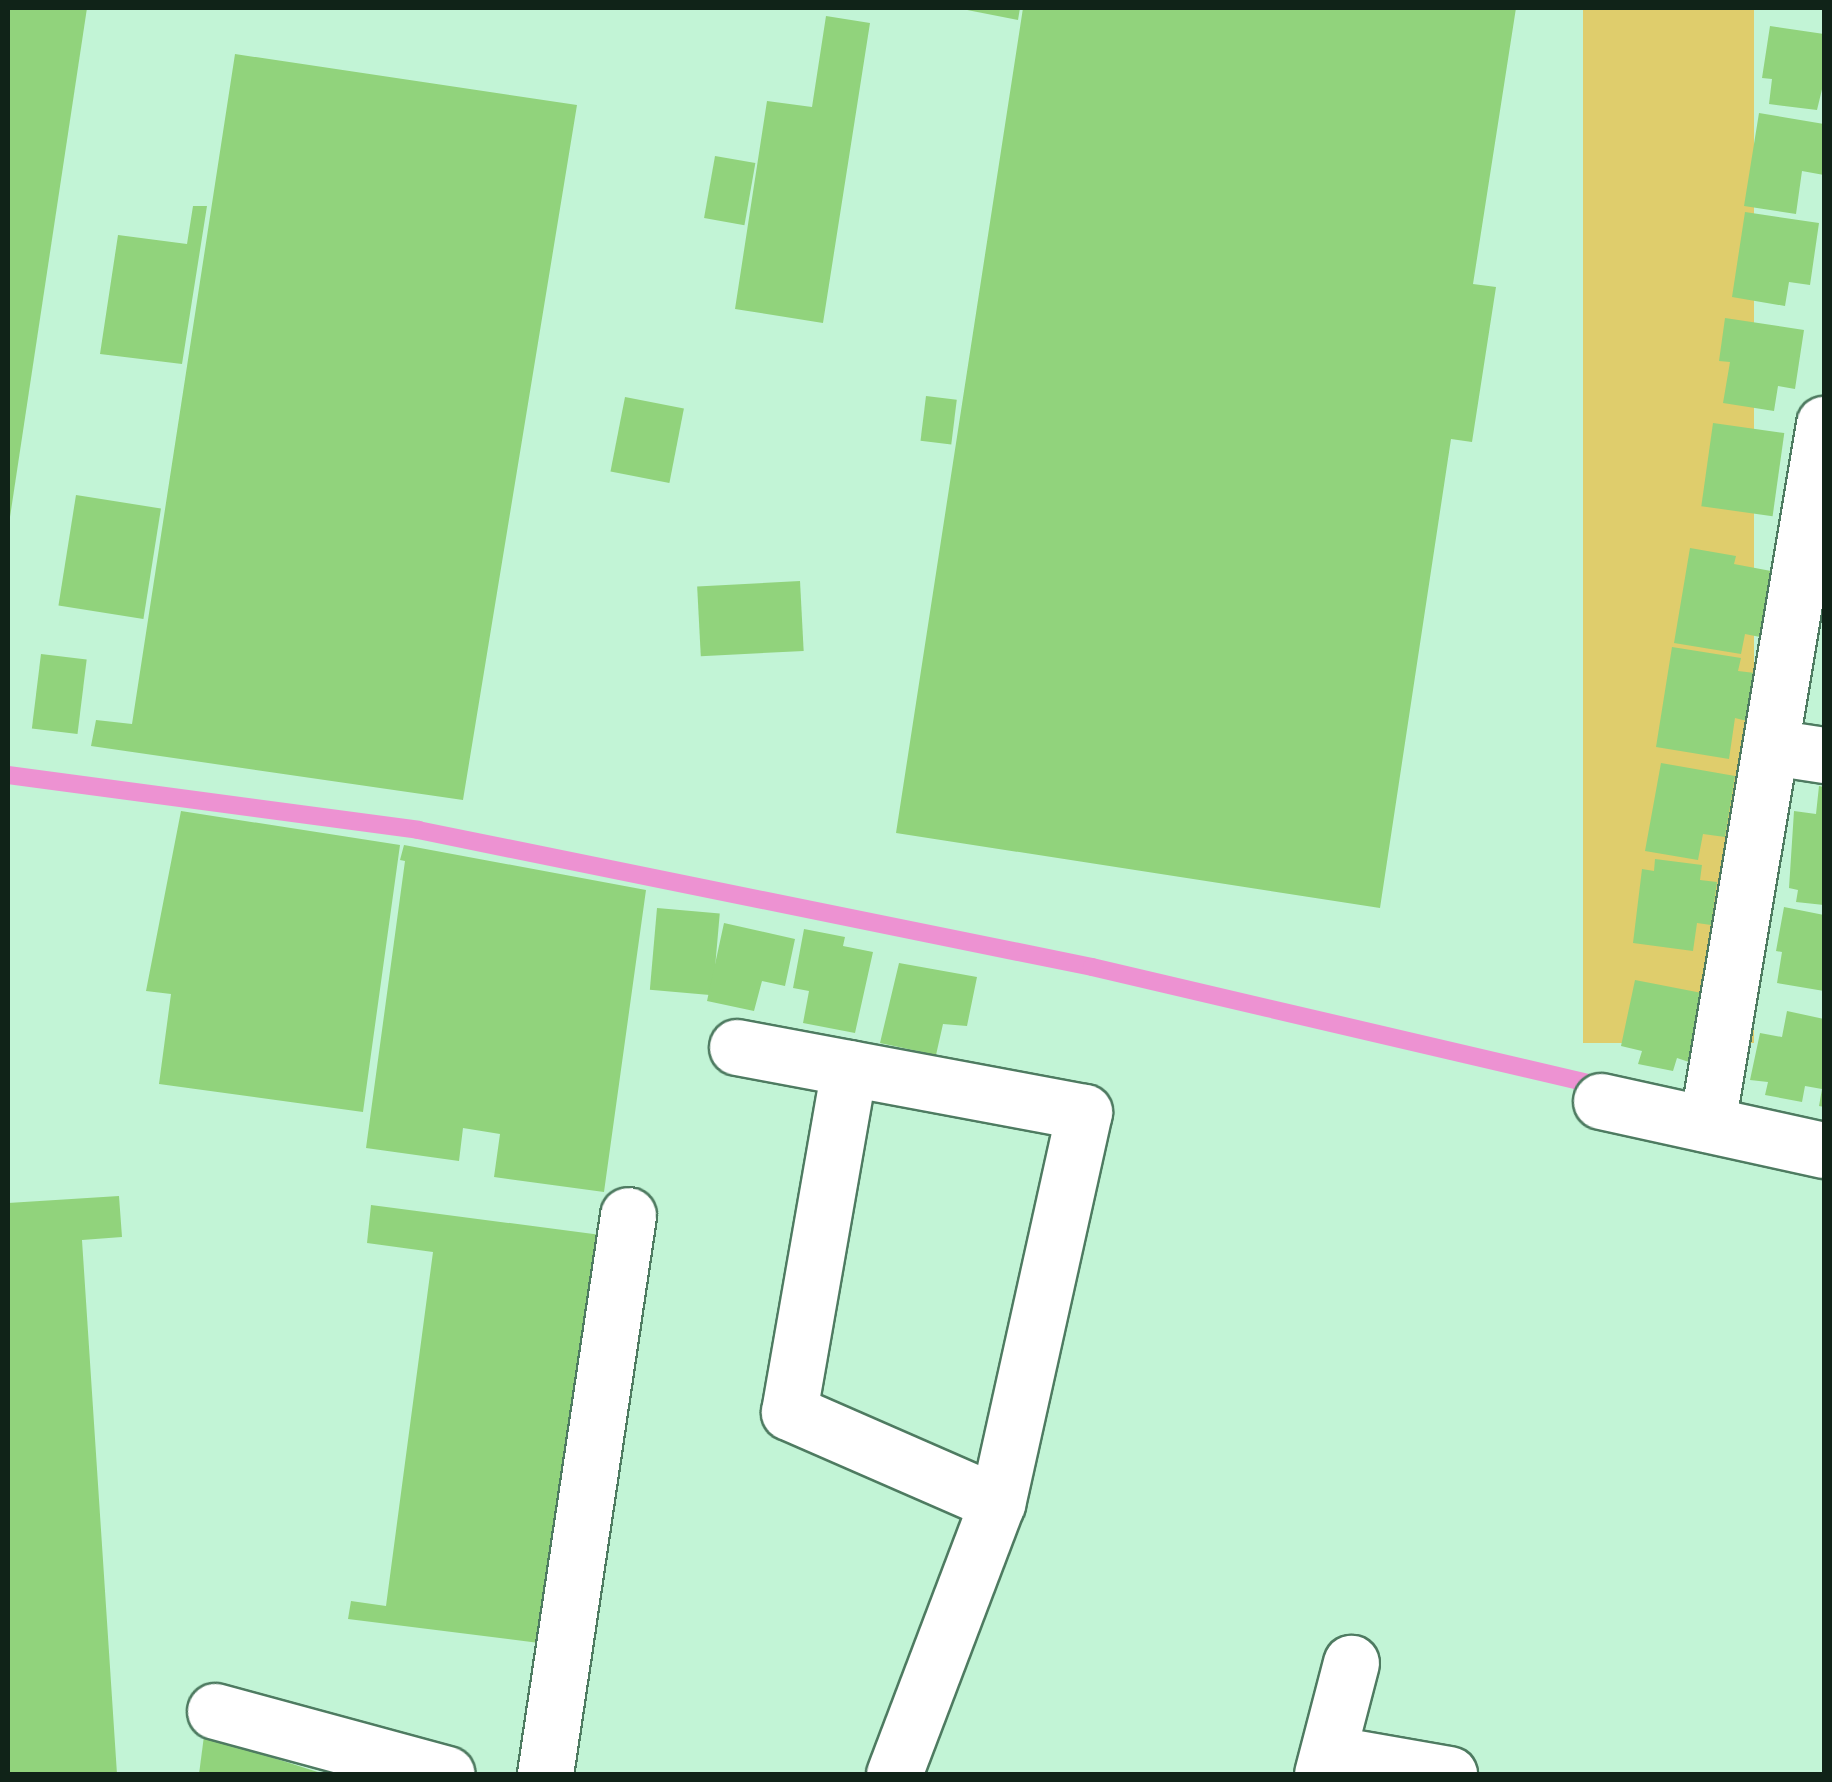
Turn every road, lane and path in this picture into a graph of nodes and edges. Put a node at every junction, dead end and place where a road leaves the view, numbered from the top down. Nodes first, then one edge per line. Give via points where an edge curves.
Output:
1 (1824, 424) edge
2 (1798, 751) edge
3 (737, 1047) dead end
4 (849, 1068) junction
5 (1600, 1101) dead end
6 (1707, 1124) junction
7 (1824, 1150) edge
8 (628, 1214) dead end
9 (997, 1503) junction
10 (1351, 1663) dead end
11 (214, 1710) dead end
12 (1326, 1764) edge
13 (446, 1774) edge
14 (545, 1774) edge
15 (894, 1774) edge
16 (1449, 1774) edge

1 - 2 street
2 - 6 street
3 - 4 street
4 - 9 street via 789,1412
4 - 9 street via 1084,1112
5 - 6 street
6 - 7 street
8 - 14 street
9 - 15 street
10 - 12 street
11 - 13 street
12 - 16 street

